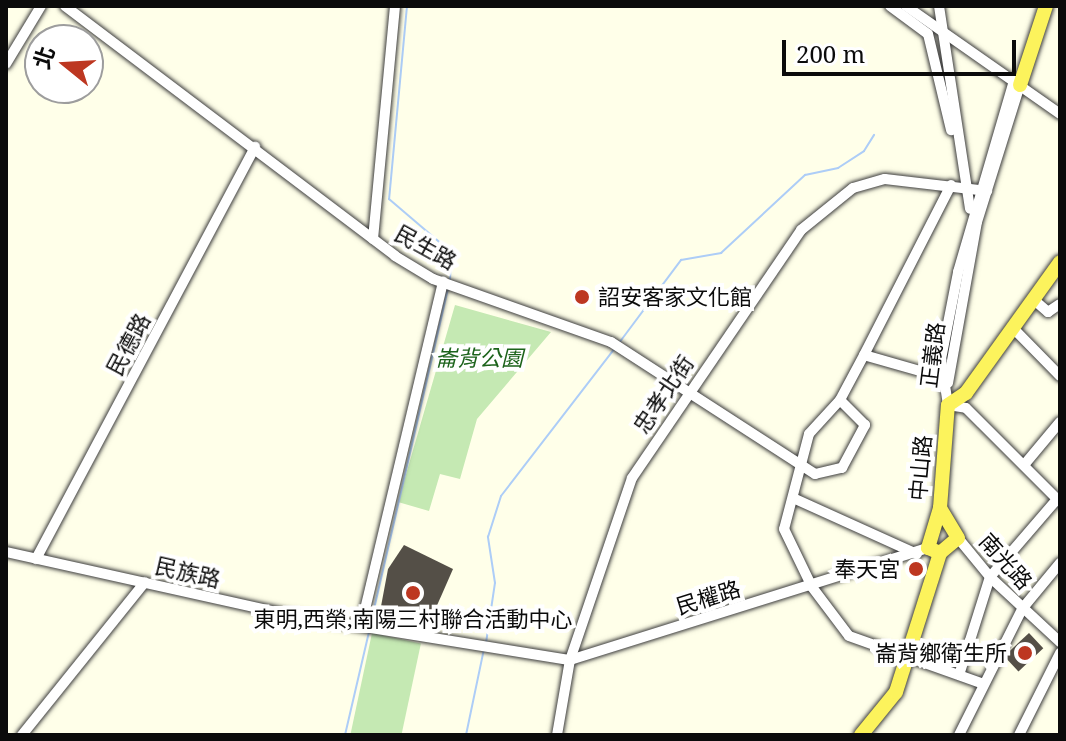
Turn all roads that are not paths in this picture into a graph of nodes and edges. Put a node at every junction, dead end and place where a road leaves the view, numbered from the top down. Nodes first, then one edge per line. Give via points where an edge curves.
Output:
1 (41, 6) edge
2 (65, 6) edge
3 (395, 6) edge
4 (890, 6) edge
5 (906, 6) edge
6 (939, 6) edge
7 (1037, 6) edge
8 (1046, 6) edge
9 (933, 32) junction
10 (6, 64) edge
11 (1017, 82) junction
12 (1060, 114) edge
13 (255, 147) junction
14 (951, 185) junction
15 (978, 188) junction
16 (974, 218) junction
17 (373, 239) junction
18 (1060, 262) edge
19 (443, 282) junction
20 (1033, 299) junction
21 (1060, 304) edge
22 (1012, 327) junction
23 (864, 355) junction
24 (1060, 376) edge
25 (945, 378) junction
26 (687, 391) junction
27 (840, 400) junction
28 (948, 405) junction
29 (1060, 422) edge
30 (1024, 465) junction
31 (800, 466) junction
32 (793, 498) junction
33 (1058, 500) edge
34 (940, 508) junction
35 (958, 538) junction
36 (6, 552) edge
37 (928, 552) junction
38 (36, 559) junction
39 (1060, 563) edge
40 (990, 577) junction
41 (145, 582) junction
42 (812, 587) junction
43 (1022, 609) junction
44 (362, 622) junction
45 (1060, 642) edge
46 (1060, 653) edge
47 (910, 656) junction
48 (570, 660) junction
49 (960, 672) junction
50 (984, 684) junction
51 (22, 735) edge
52 (557, 735) edge
53 (861, 735) edge
54 (959, 735) edge
55 (1019, 735) edge

1 - 10 street
2 - 13 street, 民生路
3 - 17 street
4 - 9 street
5 - 9 street
6 - 9 street
7 - 11 main road, 正義路
8 - 11 main road, 正義路
9 - 11 street
9 - 15 street
11 - 12 street
11 - 15 street, 正義路
13 - 17 street, 民生路
13 - 38 street, 民德路
14 - 15 street, 忠孝北街
14 - 23 street
14 - 26 street, 忠孝北街 via 885,179 853,188 819,209
15 - 16 street
15 - 16 street, 正義路
16 - 25 street, 正義路
17 - 19 street, 民生路
18 - 20 main road
19 - 26 street, 民生路 via 568,322
19 - 44 street
20 - 21 street via 1048,312
20 - 22 main road
22 - 24 street
22 - 28 main road via 966,393
23 - 25 street
23 - 27 street
25 - 28 street, 正義路
26 - 31 street, 民生路
26 - 48 street, 忠孝北街 via 632,478
27 - 31 street via 809,434
27 - 31 street via 865,425 851,456 842,468 815,474
28 - 30 street via 966,408
28 - 34 main road, 中山路
29 - 30 street
30 - 33 street
31 - 32 street
32 - 37 street
32 - 42 street via 784,529
33 - 40 street
34 - 35 main road
34 - 37 main road, 中山路
35 - 37 main road
35 - 40 street, 南光路
36 - 38 street, 民族路
37 - 42 street, 民權路
37 - 47 main road, 中山路
38 - 41 street, 民族路
39 - 43 street
40 - 43 street, 南光路
40 - 49 street
41 - 44 street, 民族路 via 291,615
41 - 51 street via 132,590
42 - 47 street via 849,636
42 - 48 street, 民權路
43 - 45 street, 南光路
43 - 50 street
44 - 48 street, 民權路
46 - 55 street
47 - 49 street
47 - 53 main road, 中山路 via 896,692
48 - 52 street, 忠孝北街
49 - 50 street
50 - 54 street

